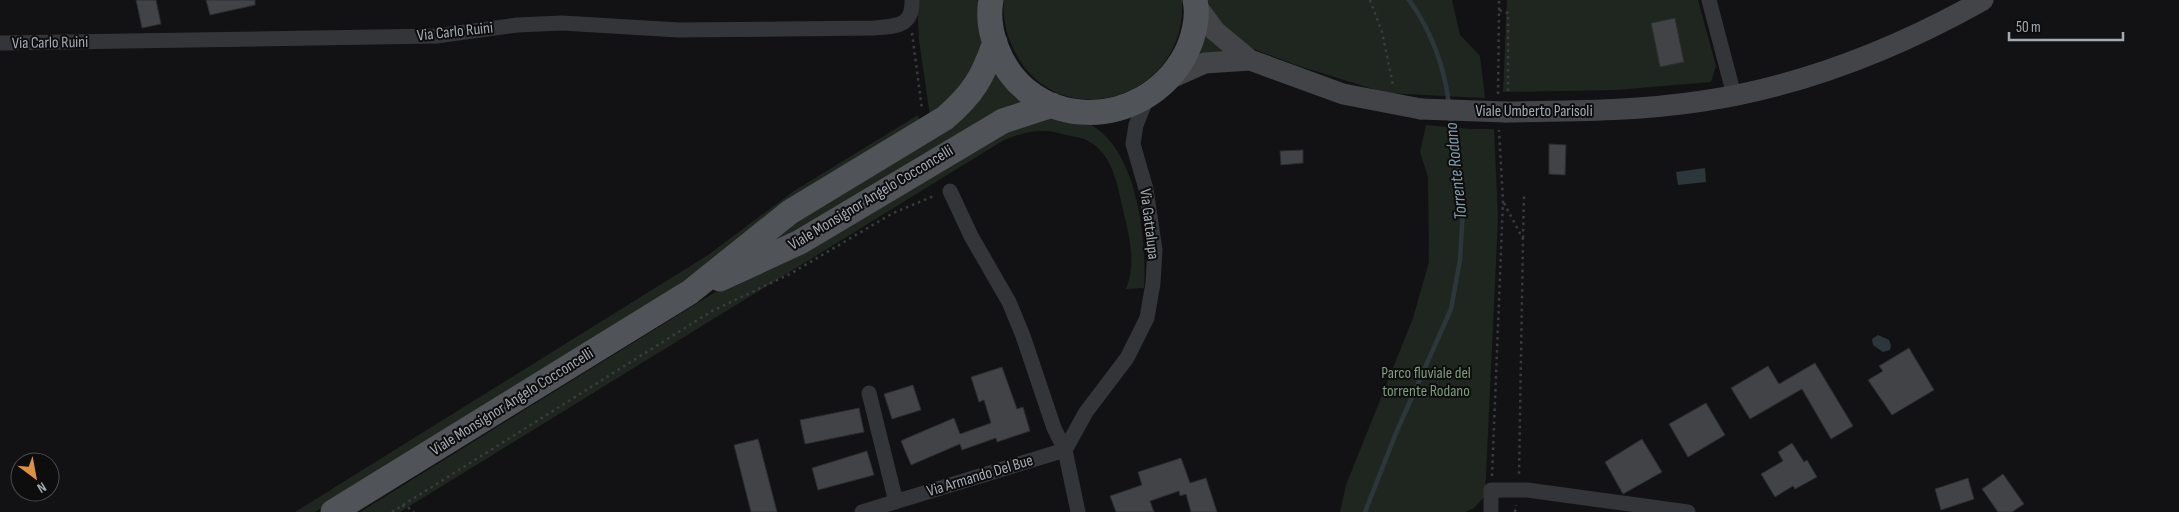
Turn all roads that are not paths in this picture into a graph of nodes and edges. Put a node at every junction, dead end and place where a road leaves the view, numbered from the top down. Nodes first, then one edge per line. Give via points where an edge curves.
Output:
1 (912, 0) edge
2 (1709, 0) edge
3 (1983, 0) edge
4 (989, 2) edge
5 (1196, 2) edge
6 (995, 42) junction
7 (0, 43) edge
8 (1250, 60) junction
9 (1169, 79) junction
10 (1734, 95) junction
11 (1147, 98) junction
12 (1052, 105) junction
13 (950, 191) road end
14 (690, 292) junction
15 (869, 393) dead end
16 (1065, 450) junction
17 (896, 502) junction
18 (334, 512) edge
19 (862, 512) edge
20 (1078, 512) edge
21 (1491, 512) edge
22 (1688, 512) edge

1 - 7 street, Via Carlo Ruini via 912,14 908,19 894,26 874,28 679,30 562,23 436,36
2 - 10 street
3 - 10 main road, Viale Umberto Parisoli via 1877,52 1811,75
4 - 6 main road
5 - 8 main road, Viale Umberto Parisoli via 1215,31
5 - 9 main road via 1192,37
6 - 12 main road via 1016,80
6 - 14 main road, Viale Monsignor Angelo Cocconcelli via 978,84 945,118 790,212
8 - 9 main road, Viale Umberto Parisoli via 1205,63
8 - 10 main road, Viale Umberto Parisoli, bridge via 1343,94 1421,109 1634,108
9 - 11 main road
11 - 12 main road via 1116,110 1091,112
11 - 16 street, Via Gattalupa via 1136,124 1133,144 1146,189 1155,250 1147,318 1127,358 1086,412
12 - 14 main road, Viale Monsignor Angelo Cocconcelli via 1002,121 800,242
13 - 16 street via 971,236 1010,302 1054,428
14 - 18 main road, Viale Monsignor Angelo Cocconcelli
15 - 17 street
16 - 17 street, Via Armando Del Bue
16 - 20 street
17 - 19 street, Via Armando Del Bue
21 - 22 street via 1492,490 1519,490

